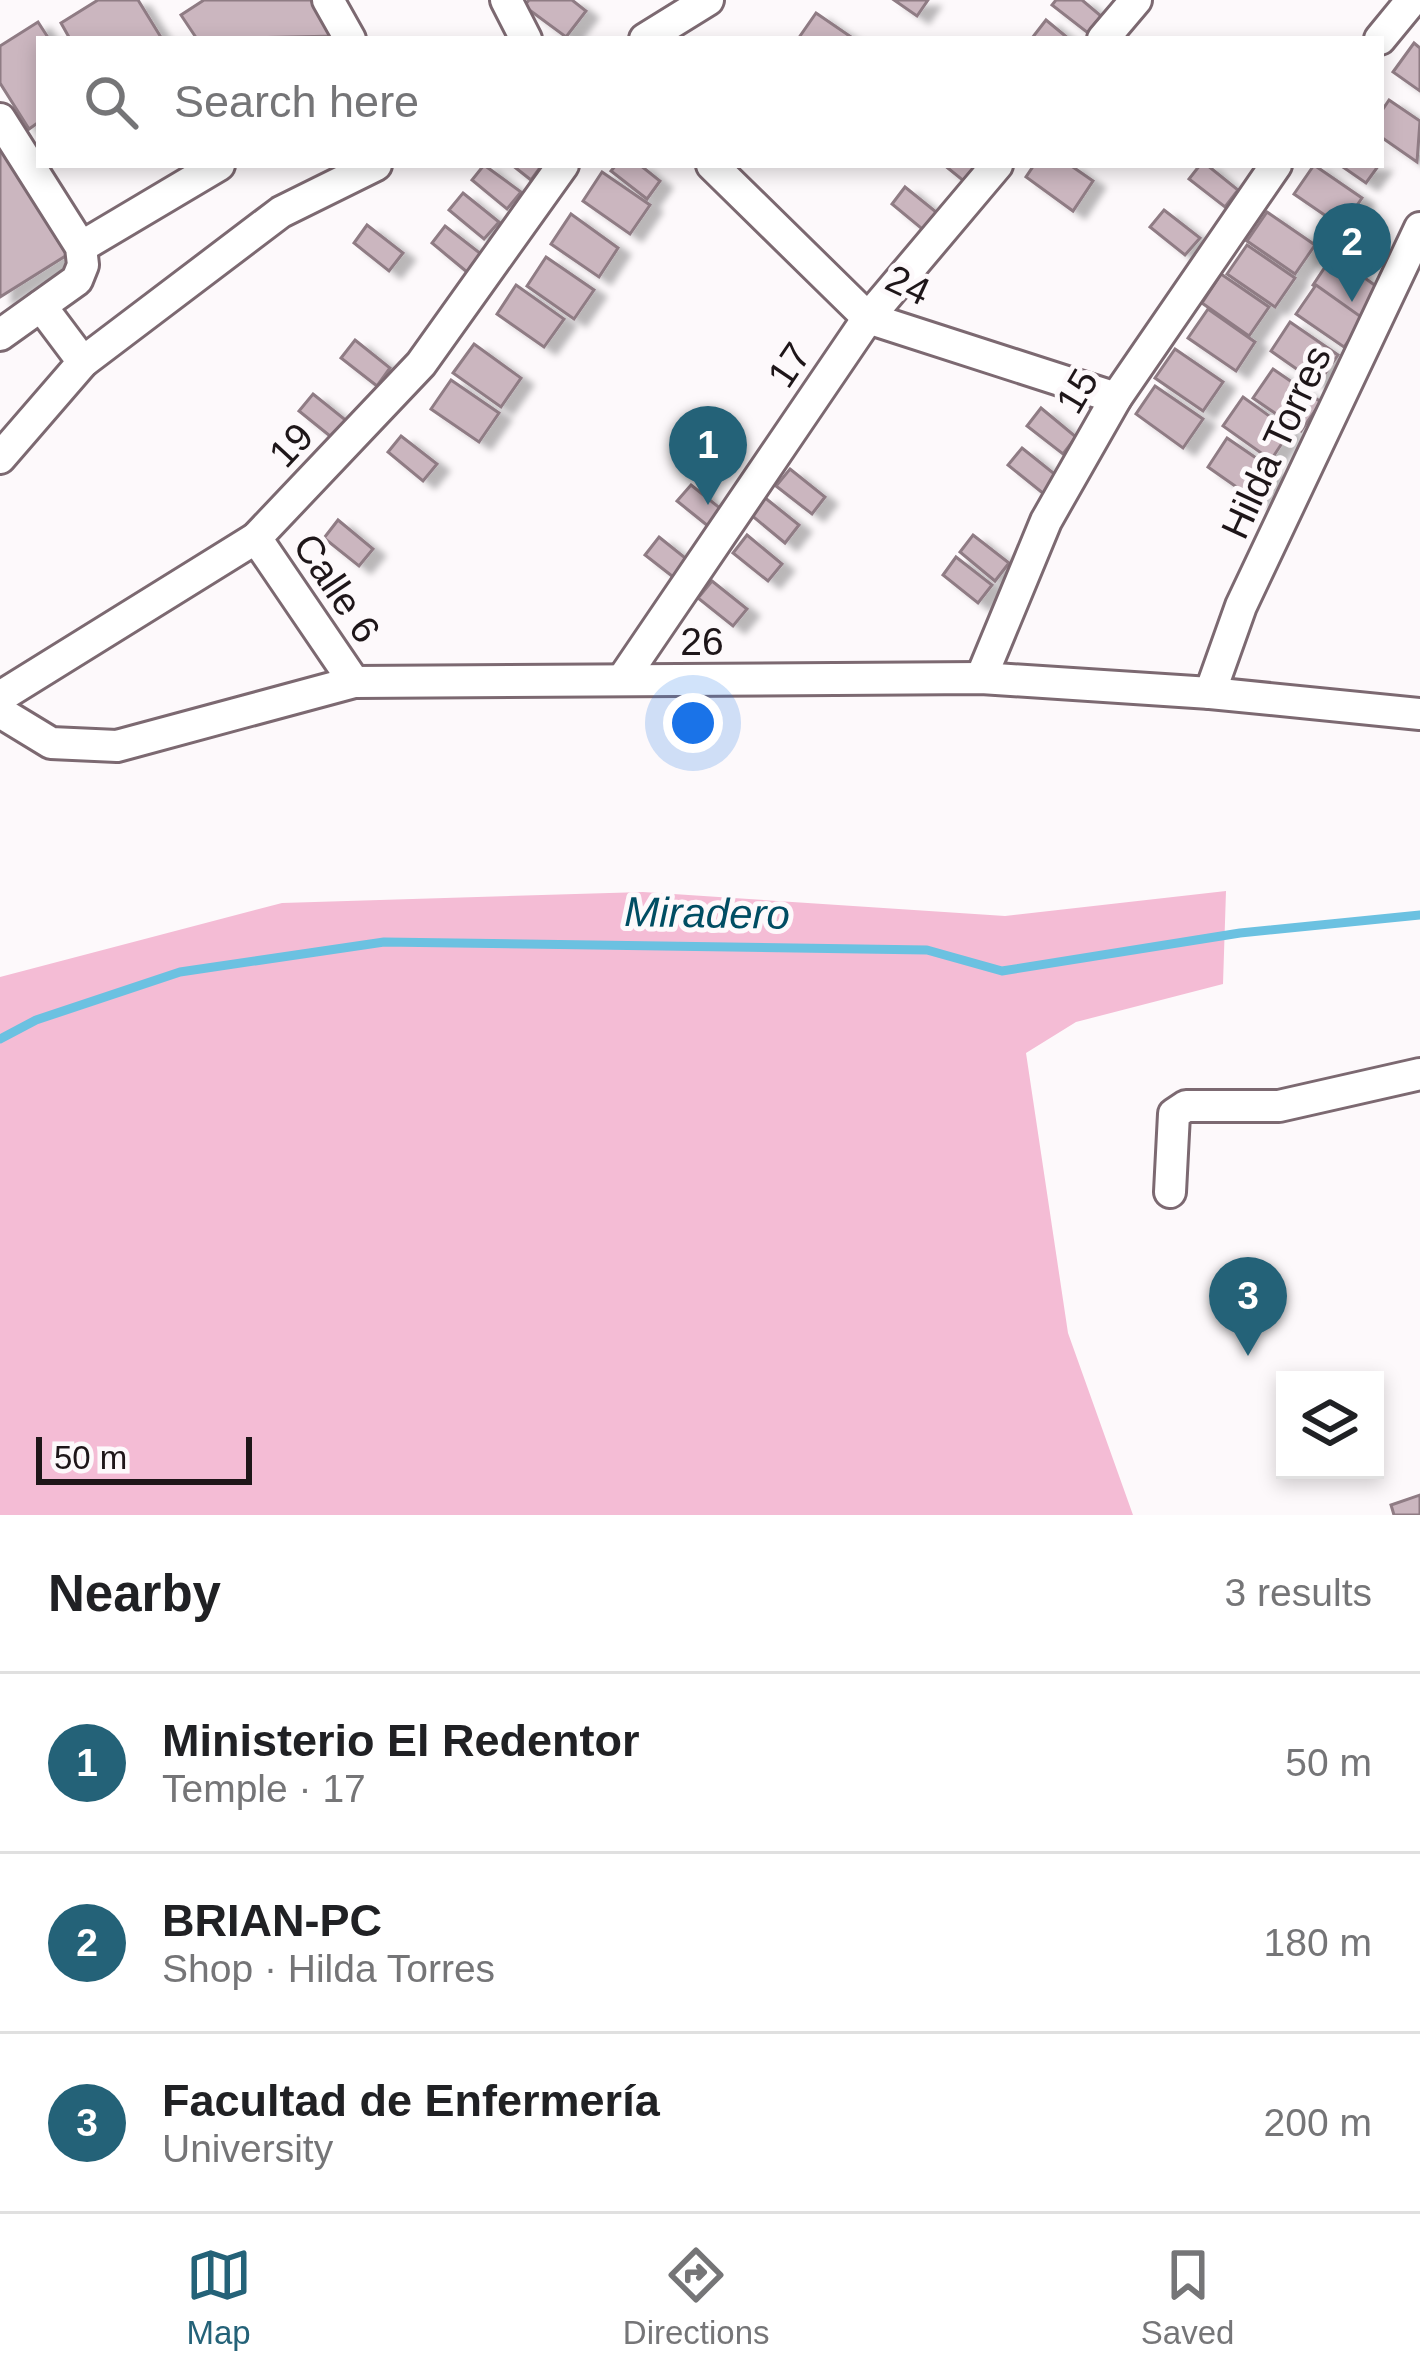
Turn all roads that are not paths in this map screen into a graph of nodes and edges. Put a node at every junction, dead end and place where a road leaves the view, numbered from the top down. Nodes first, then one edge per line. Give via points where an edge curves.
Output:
1 (328, 0) edge
2 (506, 0) edge
3 (1136, 0) edge
4 (1412, 0) edge
5 (707, 2) edge
6 (348, 36) edge
7 (524, 36) edge
8 (649, 36) edge
9 (1106, 36) edge
10 (1382, 36) edge
11 (0, 119) edge
12 (214, 168) edge
13 (370, 168) edge
14 (561, 168) edge
15 (715, 168) edge
16 (994, 168) edge
17 (1274, 168) edge
18 (1420, 228) edge
19 (81, 247) junction
20 (41, 306) junction
21 (868, 318) junction
22 (0, 335) edge
23 (83, 362) junction
24 (1116, 398) junction
25 (3, 444) edge
26 (256, 538) junction
27 (981, 679) junction
28 (622, 680) junction
29 (354, 682) junction
30 (1210, 693) junction
31 (0, 697) edge
32 (0, 712) edge
33 (1420, 714) edge
34 (1420, 1074) edge
35 (1170, 1192) dead end

1 - 6 street
2 - 7 street
3 - 9 street
4 - 10 street
5 - 8 street
11 - 19 street
12 - 19 street
13 - 23 street via 281,212
14 - 26 street, 19 via 421,364
15 - 21 street, 24
16 - 21 street, 17
17 - 24 street, 15
18 - 30 street, Hilda Torres via 1241,607
19 - 20 street via 77,280
20 - 22 street
20 - 23 street
21 - 24 street, 24
21 - 28 street, 17
23 - 25 street
24 - 27 street, 15 via 1046,521
26 - 29 street, Calle 6
26 - 31 street, 19
27 - 28 street, 26
27 - 30 street, 26
28 - 29 street, 26
29 - 32 street, 26 via 117,746 51,742
30 - 33 street, 26
34 - 35 street via 1279,1106 1186,1106 1174,1114

